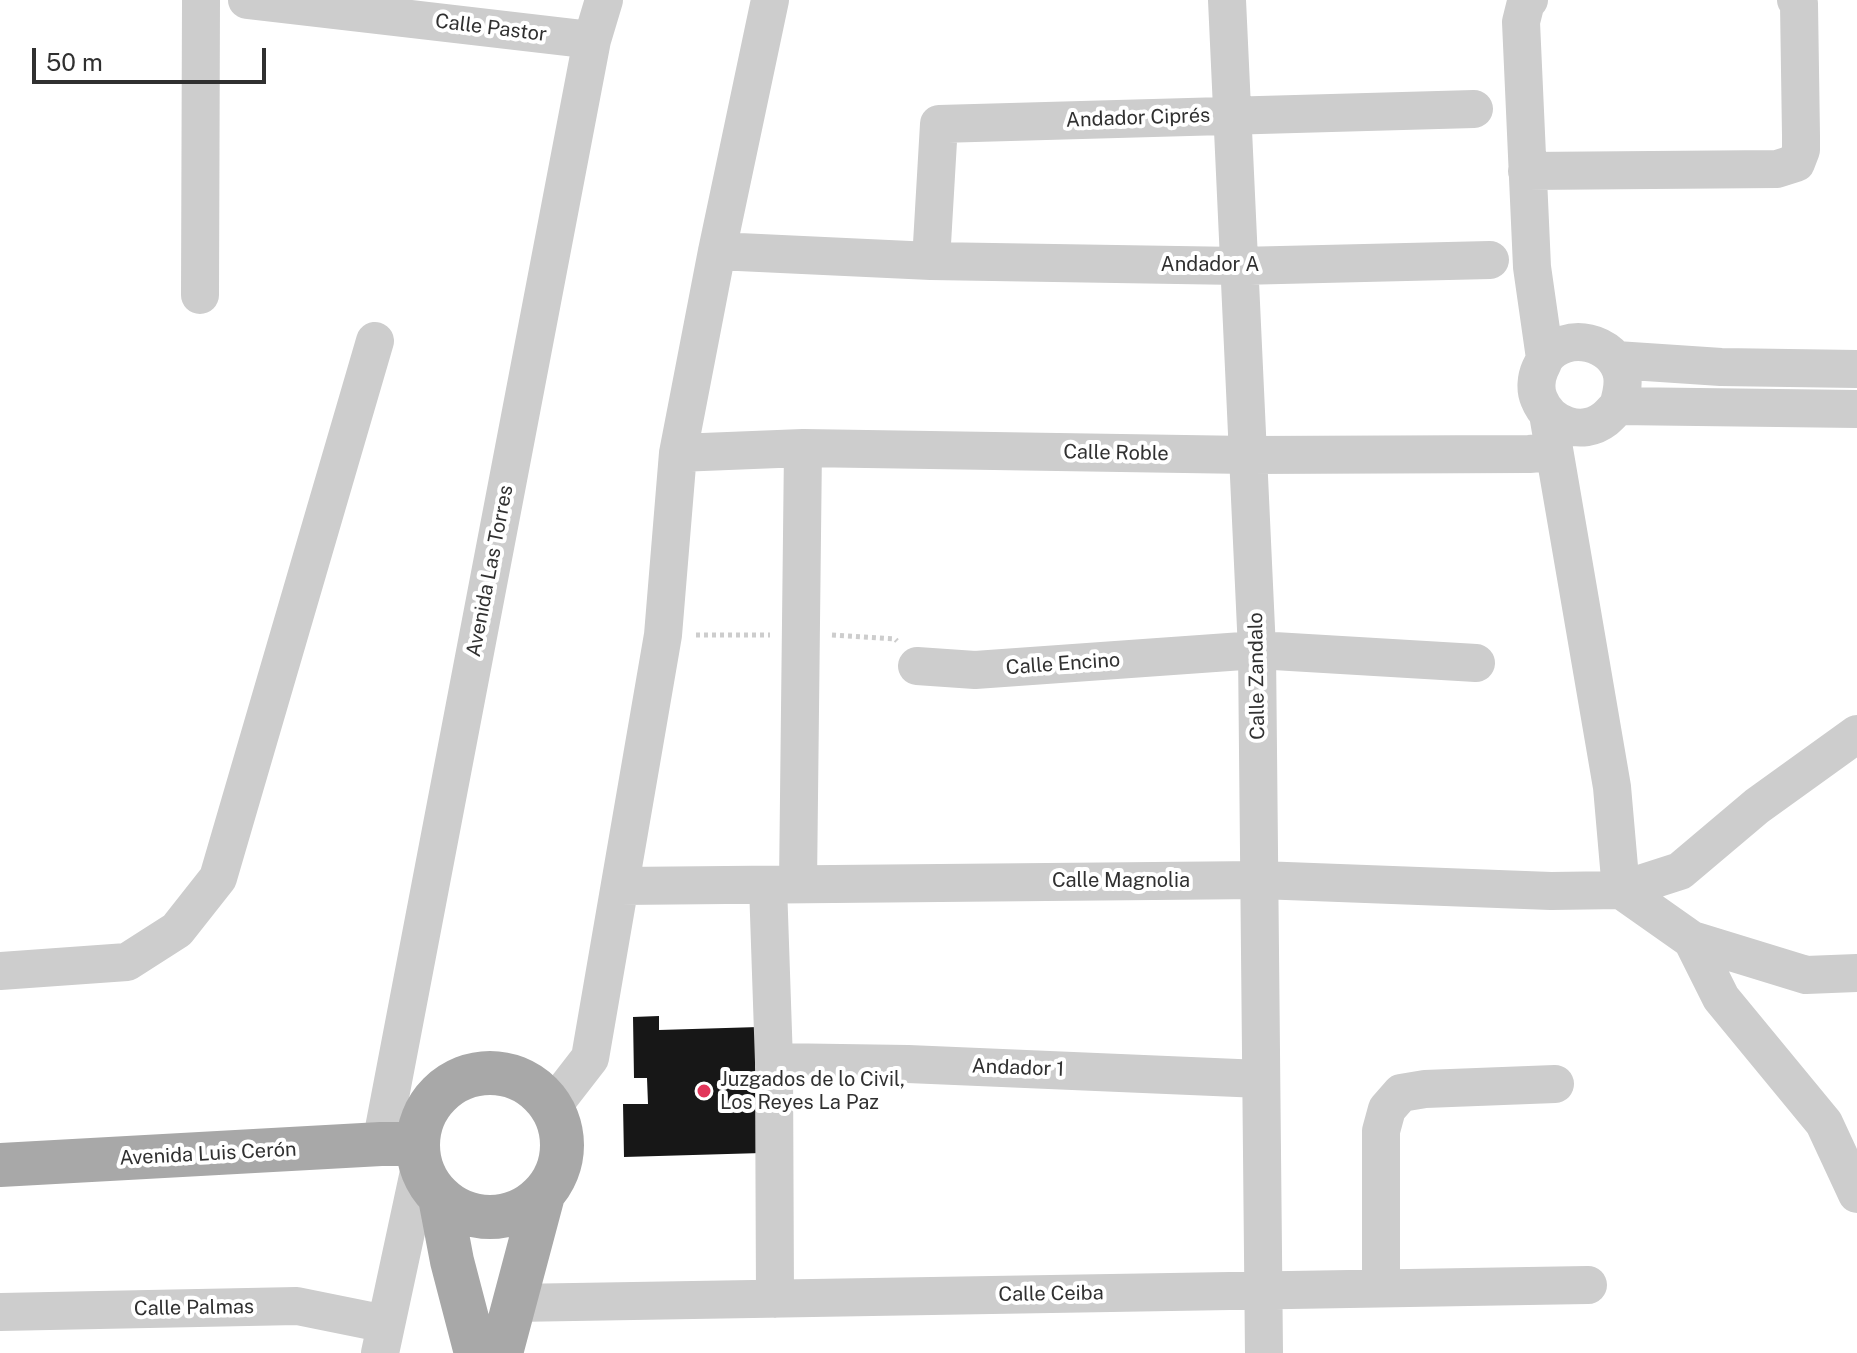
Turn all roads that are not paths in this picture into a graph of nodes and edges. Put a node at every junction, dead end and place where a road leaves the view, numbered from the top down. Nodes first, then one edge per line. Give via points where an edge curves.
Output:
1 (201, 0) edge
2 (247, 0) edge
3 (604, 0) edge
4 (770, 0) edge
5 (1227, 0) edge
6 (1529, 0) edge
7 (1796, 0) edge
8 (418, 10) edge
9 (592, 40) junction
10 (1474, 109) dead end
11 (1232, 115) junction
12 (1527, 171) junction
13 (717, 251) junction
14 (1490, 260) dead end
15 (931, 261) junction
16 (1239, 266) junction
17 (200, 295) dead end
18 (375, 341) dead end
19 (1545, 358) junction
20 (1616, 360) junction
21 (1857, 369) edge
22 (1618, 406) junction
23 (1857, 409) edge
24 (1548, 414) junction
25 (803, 448) junction
26 (1554, 452) junction
27 (678, 453) junction
28 (1248, 455) junction
29 (1257, 650) junction
30 (1476, 663) dead end
31 (917, 666) road end
32 (1857, 734) edge
33 (1260, 880) junction
34 (783, 884) junction
35 (620, 886) junction
36 (1621, 890) junction
37 (1692, 940) junction
38 (0, 971) edge
39 (1857, 973) edge
40 (774, 1062) junction
41 (1261, 1079) junction
42 (1555, 1084) dead end
43 (552, 1107) junction
44 (415, 1163) junction
45 (0, 1165) edge
46 (1857, 1194) edge
47 (543, 1195) junction
48 (1588, 1285) dead end
49 (1381, 1288) junction
50 (1263, 1290) junction
51 (775, 1299) junction
52 (514, 1303) junction
53 (0, 1312) edge
54 (383, 1338) edge
55 (476, 1353) edge
56 (501, 1353) edge
57 (1264, 1353) edge

1 - 17 street
2 - 8 street, Calle Pastor
3 - 9 street, Avenida Las Torres
4 - 13 street
5 - 11 street, Calle Zandalo
6 - 12 street via 1521,22
7 - 12 street via 1801,136 1796,163 1777,169
8 - 9 street, Calle Pastor
9 - 44 street, Avenida Las Torres
10 - 11 street, Andador Ciprés
11 - 15 street, Andador Ciprés via 939,124
11 - 16 street, Calle Zandalo
12 - 19 street via 1532,267
13 - 15 street, Andador A
13 - 27 street
14 - 16 street, Andador A
15 - 16 street, Andador A
16 - 28 street, Calle Zandalo
18 - 38 street via 218,878 177,930 127,962
19 - 20 street via 1561,345 1581,341 1600,346
19 - 24 street via 1537,377 1538,397
20 - 21 street
20 - 22 street via 1623,390
22 - 23 street
22 - 24 street via 1604,420 1585,427 1565,426
24 - 26 street
25 - 27 street, Calle Roble
25 - 28 street, Calle Roble
25 - 34 street via 801,635
26 - 28 street, Calle Roble
26 - 36 street via 1612,787
27 - 35 street via 663,635
28 - 29 street, Calle Zandalo
29 - 30 street, Calle Encino
29 - 31 street, Calle Encino via 975,670
29 - 33 street, Calle Zandalo
32 - 36 street, Calle Magnolia via 1757,806 1680,871
33 - 34 street, Calle Magnolia
33 - 36 street, Calle Magnolia
33 - 41 street, Calle Zandalo
34 - 35 street, Calle Magnolia
34 - 40 street
35 - 43 street via 590,1058
36 - 37 street
37 - 39 street via 1806,975
37 - 46 street via 1721,998 1824,1123
40 - 41 street, Andador 1
40 - 51 street
41 - 50 street, Calle Zandalo
42 - 49 street via 1425,1089 1401,1093 1387,1109 1381,1131
43 - 44 main road via 526,1081 499,1073 471,1074 439,1093 427,1108
43 - 47 main road via 563,1143 561,1161
44 - 45 main road, Avenida Luis Cerón
44 - 47 main road via 456,1210 474,1216 511,1214
44 - 54 street, Avenida Las Torres
44 - 55 main road via 452,1261
47 - 52 main road
48 - 49 street, Calle Ceiba
49 - 50 street, Calle Ceiba
50 - 51 street, Calle Ceiba
50 - 57 street, Calle Zandalo
51 - 52 street, Calle Ceiba
52 - 56 main road
53 - 54 street, Calle Palmas via 297,1306

